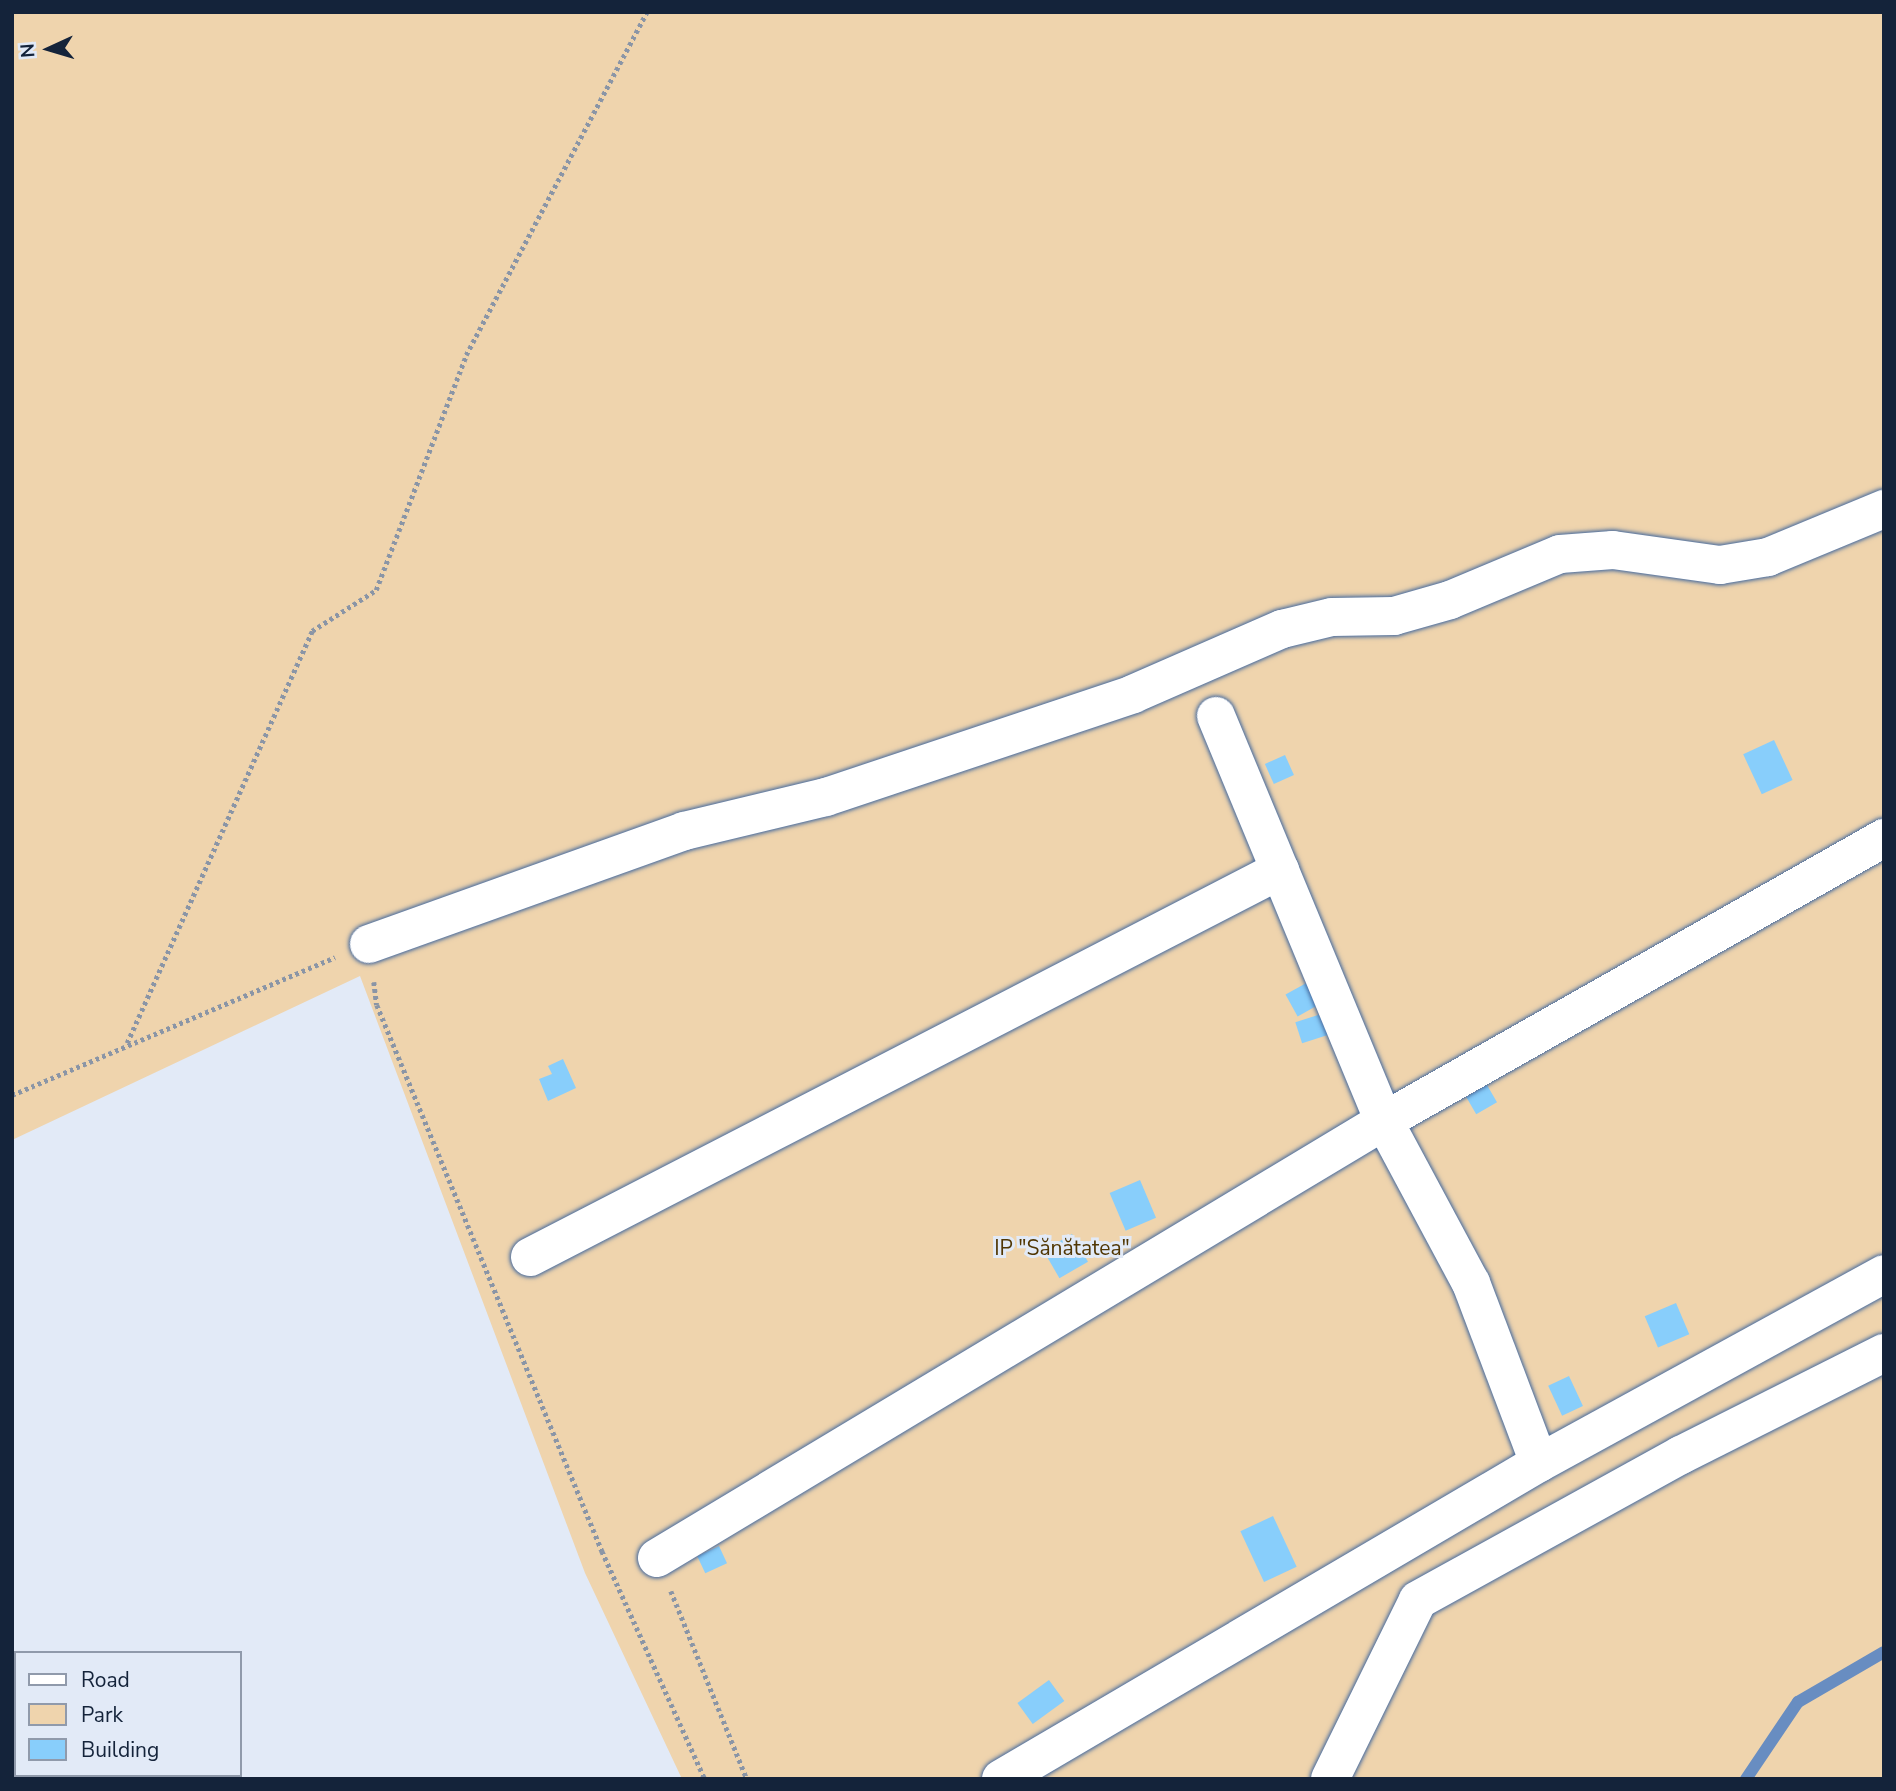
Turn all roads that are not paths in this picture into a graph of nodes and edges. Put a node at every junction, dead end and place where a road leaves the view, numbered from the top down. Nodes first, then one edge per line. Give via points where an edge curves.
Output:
1 (1884, 509) edge
2 (1216, 716) dead end
3 (1884, 838) edge
4 (1280, 870) junction
5 (369, 944) road end
6 (1384, 1121) junction
7 (530, 1257) dead end
8 (1884, 1274) edge
9 (1884, 1353) edge
10 (1539, 1463) junction
11 (657, 1558) road end
12 (1002, 1779) edge
13 (1330, 1779) edge

1 - 5 street via 1768,557 1720,565 1614,550 1560,554 1450,600 1394,616 1332,617 1282,629 1133,694 826,797 684,831
2 - 4 street
3 - 6 street
4 - 6 street
4 - 7 street
6 - 10 street via 1471,1283
6 - 11 street
8 - 10 street
9 - 13 street via 1681,1455 1418,1600
10 - 12 street

